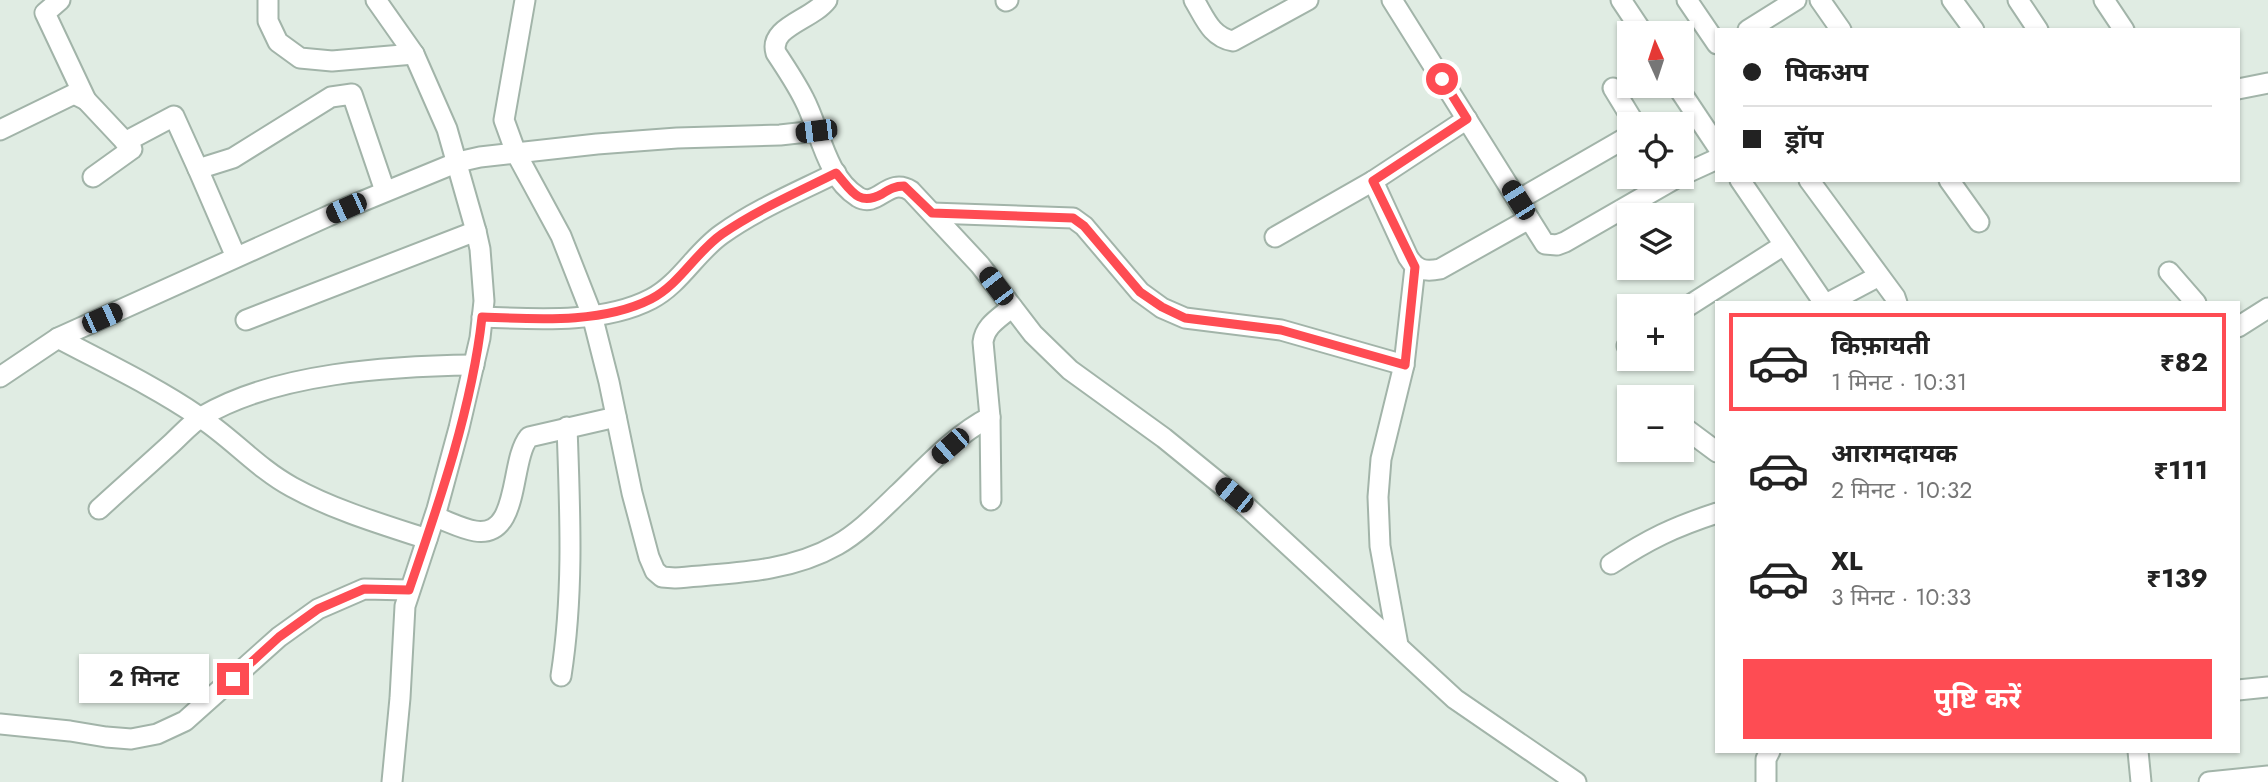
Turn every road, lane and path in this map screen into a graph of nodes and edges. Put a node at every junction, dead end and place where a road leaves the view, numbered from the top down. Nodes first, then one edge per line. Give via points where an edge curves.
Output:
1 (60, 0) edge
2 (268, 0) edge
3 (376, 0) edge
4 (525, 0) edge
5 (827, 0) edge
6 (1194, 0) edge
7 (1308, 0) edge
8 (1392, 0) edge
9 (1621, 0) edge
10 (1687, 0) edge
11 (1796, 0) edge
12 (1820, 0) edge
13 (1952, 0) edge
14 (2018, 0) edge
15 (2104, 0) edge
16 (1635, 21) edge
17 (1751, 28) edge
18 (1840, 28) edge
19 (1973, 28) edge
20 (2037, 28) edge
21 (2123, 28) edge
22 (1715, 41) edge
23 (414, 54) junction
24 (2268, 83) edge
25 (1613, 88) dead end
26 (2240, 89) edge
27 (1685, 98) edge
28 (86, 100) junction
29 (1628, 112) edge
30 (1467, 119) junction
31 (0, 130) edge
32 (816, 131) junction
33 (125, 142) junction
34 (1617, 143) edge
35 (1715, 143) edge
36 (516, 153) junction
37 (1715, 160) edge
38 (458, 162) junction
39 (198, 169) junction
40 (1694, 169) edge
41 (836, 173) junction
42 (93, 177) dead end
43 (1373, 181) junction
44 (1741, 182) edge
45 (1810, 182) edge
46 (1950, 182) edge
47 (1653, 189) edge
48 (385, 191) junction
49 (1518, 200) junction
50 (932, 213) junction
51 (1529, 219) junction
52 (1979, 222) dead end
53 (476, 231) junction
54 (1275, 237) dead end
55 (1784, 245) junction
56 (236, 257) junction
57 (1415, 267) junction
58 (2169, 272) dead end
59 (1879, 276) junction
60 (1825, 301) edge
61 (1830, 301) edge
62 (1896, 301) edge
63 (2194, 301) edge
64 (1694, 302) edge
65 (1012, 307) junction
66 (2268, 307) edge
67 (592, 315) junction
68 (482, 317) junction
69 (246, 320) dead end
70 (2240, 326) edge
71 (58, 338) junction
72 (474, 365) junction
73 (1405, 365) junction
74 (0, 377) edge
75 (200, 417) junction
76 (616, 417) junction
77 (990, 417) junction
78 (567, 427) junction
79 (1694, 435) edge
80 (1715, 451) edge
81 (991, 500) dead end
82 (99, 509) dead end
83 (1715, 514) edge
84 (435, 517) junction
85 (427, 539) junction
86 (1611, 564) dead end
87 (409, 590) junction
88 (1398, 645) junction
89 (561, 676) dead end
90 (2268, 687) edge
91 (2240, 690) edge
92 (0, 724) edge
93 (1769, 753) edge
94 (2138, 753) edge
95 (2268, 776) edge
96 (392, 782) edge
97 (1576, 782) edge
98 (1766, 782) edge
99 (2141, 782) edge
100 (2209, 782) edge

1 - 28 street via 45,13
2 - 23 street via 268,21 278,42 300,58 332,61
3 - 23 street
4 - 36 street via 504,120
5 - 32 street via 816,12 782,31 773,45 806,101
6 - 7 street via 1214,33 1233,41
8 - 30 street
9 - 16 street
10 - 22 street
11 - 17 street
12 - 18 street
13 - 19 street
14 - 20 street
15 - 21 street
23 - 38 street
24 - 26 street
25 - 29 street
27 - 35 street
28 - 31 street via 74,94
28 - 33 street
30 - 43 street
30 - 49 street
32 - 36 street
32 - 41 street
33 - 39 street via 174,116
33 - 42 street via 132,149
34 - 49 street
36 - 38 street
36 - 67 street via 561,236
37 - 40 street
38 - 48 street
38 - 53 street
39 - 48 street via 233,158 331,97 352,94
39 - 56 street
41 - 50 street via 866,200 904,186
41 - 67 street via 721,235 652,299
43 - 54 street
43 - 57 street
44 - 55 street
45 - 59 street
46 - 52 street
47 - 51 street via 1557,245 1545,244
48 - 56 street
49 - 51 street
50 - 65 street
50 - 73 street via 1073,218 1140,292 1185,318 1281,330
51 - 57 street via 1440,269
53 - 68 street
53 - 69 street
55 - 60 street
55 - 64 street
56 - 71 street
57 - 73 street
58 - 63 street
59 - 61 street
59 - 62 street
65 - 77 street via 984,332
65 - 88 street via 1032,334 1070,370 1234,495
66 - 70 street
67 - 68 street via 573,319
67 - 76 street
68 - 72 street
71 - 74 street
71 - 75 street
72 - 75 street via 363,371 294,383 242,396
72 - 84 street
73 - 88 street via 1381,459 1378,497 1380,546
75 - 82 street
75 - 85 street via 290,486 342,510
76 - 77 street via 649,557 662,577 675,578 779,568 839,544 965,433
76 - 78 street
77 - 81 street
78 - 84 street via 529,437 524,443 510,505 495,528 474,531
78 - 89 street via 570,594
79 - 80 street
83 - 86 street via 1676,526
84 - 85 street
85 - 87 street
87 - 92 street via 364,589 318,609 279,637 186,721 157,734 106,737
87 - 96 street
88 - 97 street via 1455,699
90 - 91 street
93 - 98 street
94 - 99 street
95 - 100 street

